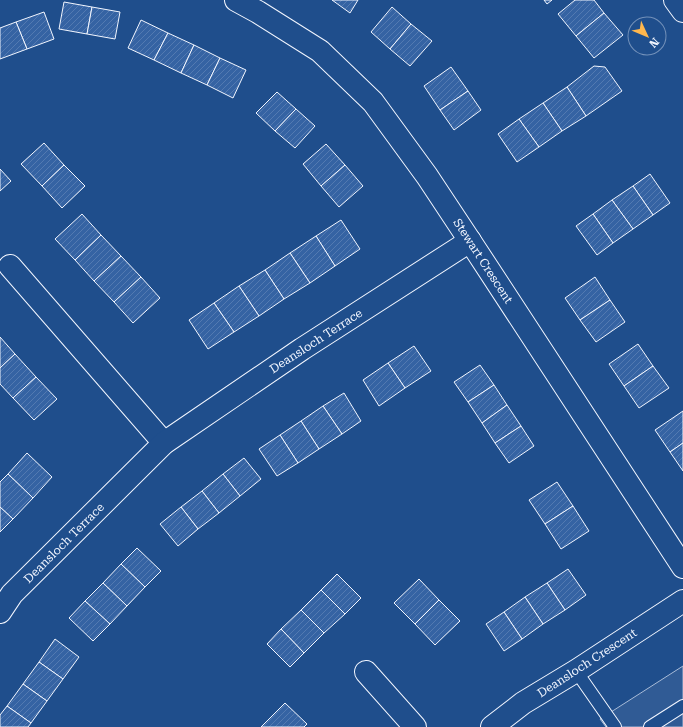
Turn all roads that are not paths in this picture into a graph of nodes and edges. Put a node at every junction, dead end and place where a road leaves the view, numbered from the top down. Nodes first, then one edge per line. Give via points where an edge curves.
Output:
1 (236, 0) edge
2 (675, 0) edge
3 (683, 11) edge
4 (470, 241) junction
5 (10, 266) dead end
6 (164, 443) junction
7 (683, 567) edge
8 (683, 601) edge
9 (0, 612) edge
10 (576, 671) junction
11 (366, 672) dead end
12 (683, 706) edge
13 (415, 727) edge
14 (492, 727) edge
15 (614, 727) edge
16 (650, 727) edge

1 - 4 street, Stewart Crescent via 320,51 373,102
2 - 3 street
4 - 6 street, Deansloch Terrace via 302,349
4 - 7 street, Stewart Crescent
5 - 6 street
6 - 9 street, Deansloch Terrace via 12,594
8 - 10 street, Deansloch Crescent
10 - 14 street, Deansloch Crescent via 523,703
10 - 15 lane
11 - 13 street
12 - 16 lane

